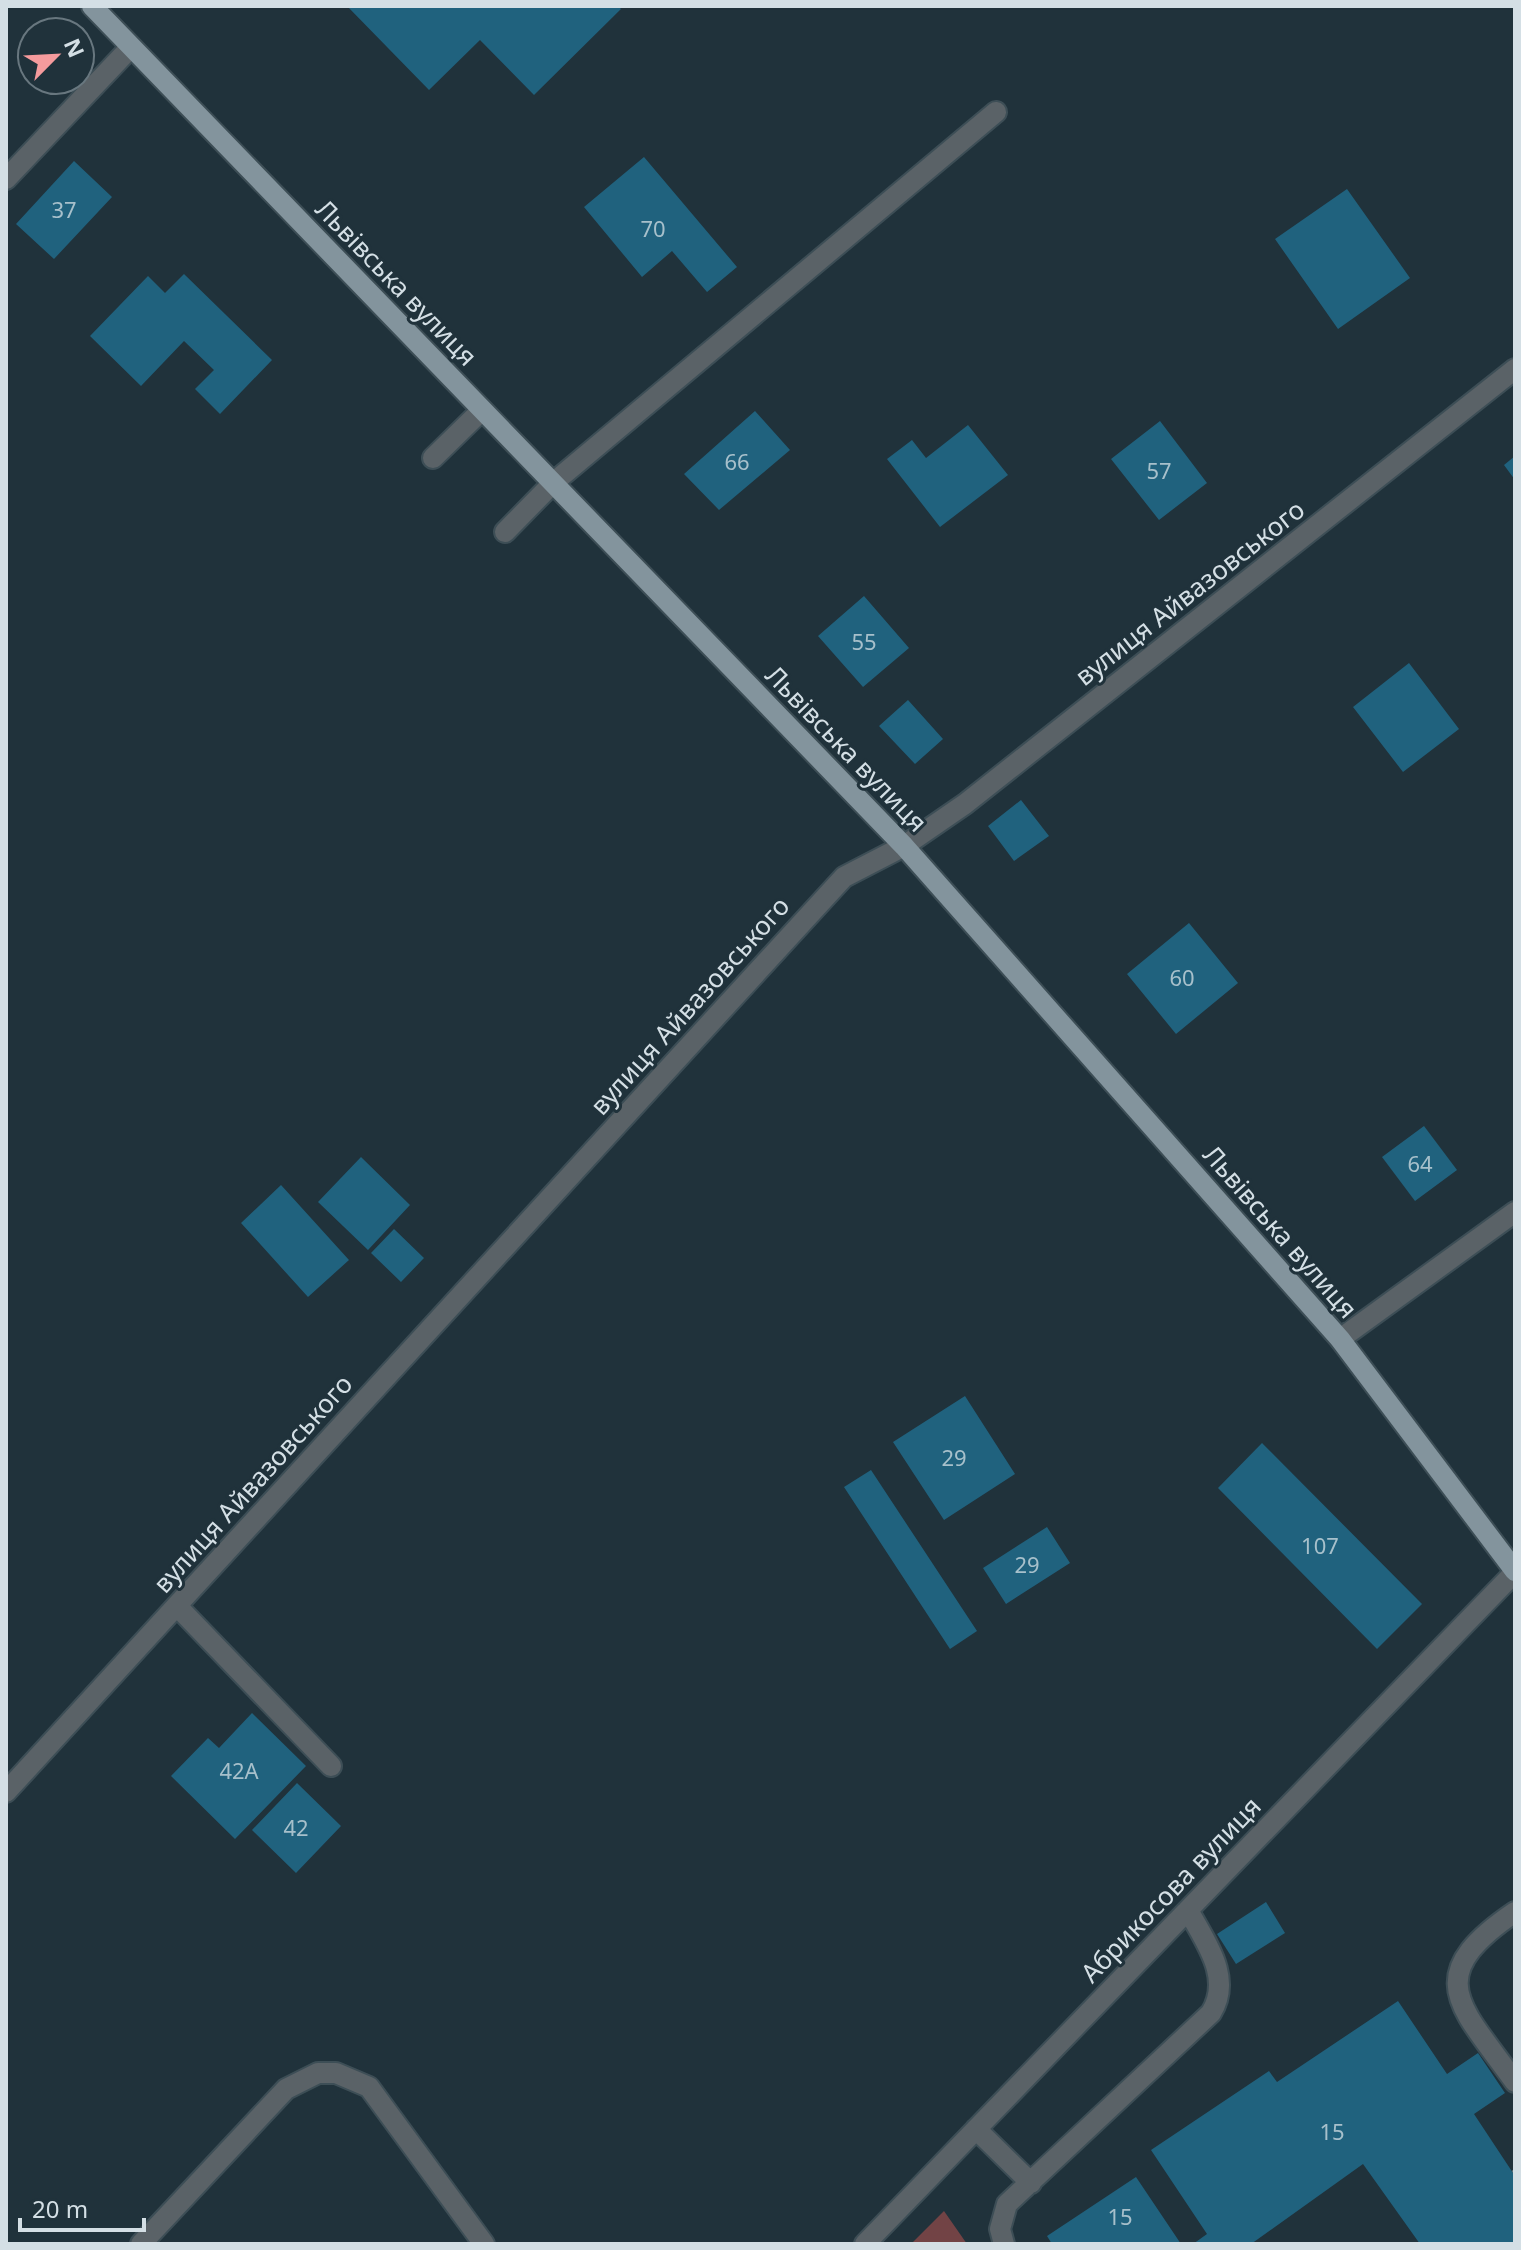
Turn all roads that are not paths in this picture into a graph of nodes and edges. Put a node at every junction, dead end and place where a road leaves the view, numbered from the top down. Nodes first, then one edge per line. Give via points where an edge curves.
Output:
1 (92, 6) edge
2 (131, 47) junction
3 (996, 112) dead end
4 (6, 179) edge
5 (1515, 369) edge
6 (482, 410) junction
7 (433, 458) dead end
8 (553, 483) junction
9 (505, 532) dead end
10 (904, 846) junction
11 (1515, 1212) edge
12 (1340, 1339) junction
13 (1515, 1572) edge
14 (177, 1606) junction
15 (331, 1766) dead end
16 (6, 1792) edge
17 (1188, 1910) junction
18 (1515, 1912) edge
19 (1515, 2082) edge
20 (976, 2129) junction
21 (1031, 2183) junction
22 (141, 2244) edge
23 (484, 2244) edge
24 (865, 2244) edge
25 (1004, 2244) edge

1 - 2 main road, Львівська вулиця
2 - 4 street
2 - 6 main road, Львівська вулиця
3 - 8 street
5 - 10 street, вулиця Айвазовського via 978,795
6 - 7 street
6 - 8 main road, Львівська вулиця
8 - 9 street
8 - 10 main road, Львівська вулиця
10 - 12 main road, Львівська вулиця
10 - 14 street, вулиця Айвазовського via 844,877
11 - 12 street
12 - 13 main road, Львівська вулиця
13 - 17 street, Абрикосова вулиця
14 - 15 street
14 - 16 street, вулиця Айвазовського
17 - 20 street, Абрикосова вулиця
17 - 21 street via 1220,1975 1218,2001
18 - 19 street via 1472,1946 1458,1967 1458,1987 1464,2008
20 - 21 street
20 - 24 street, Абрикосова вулиця
21 - 25 street via 1001,2216
22 - 23 street via 286,2089 318,2073 336,2073 369,2087

